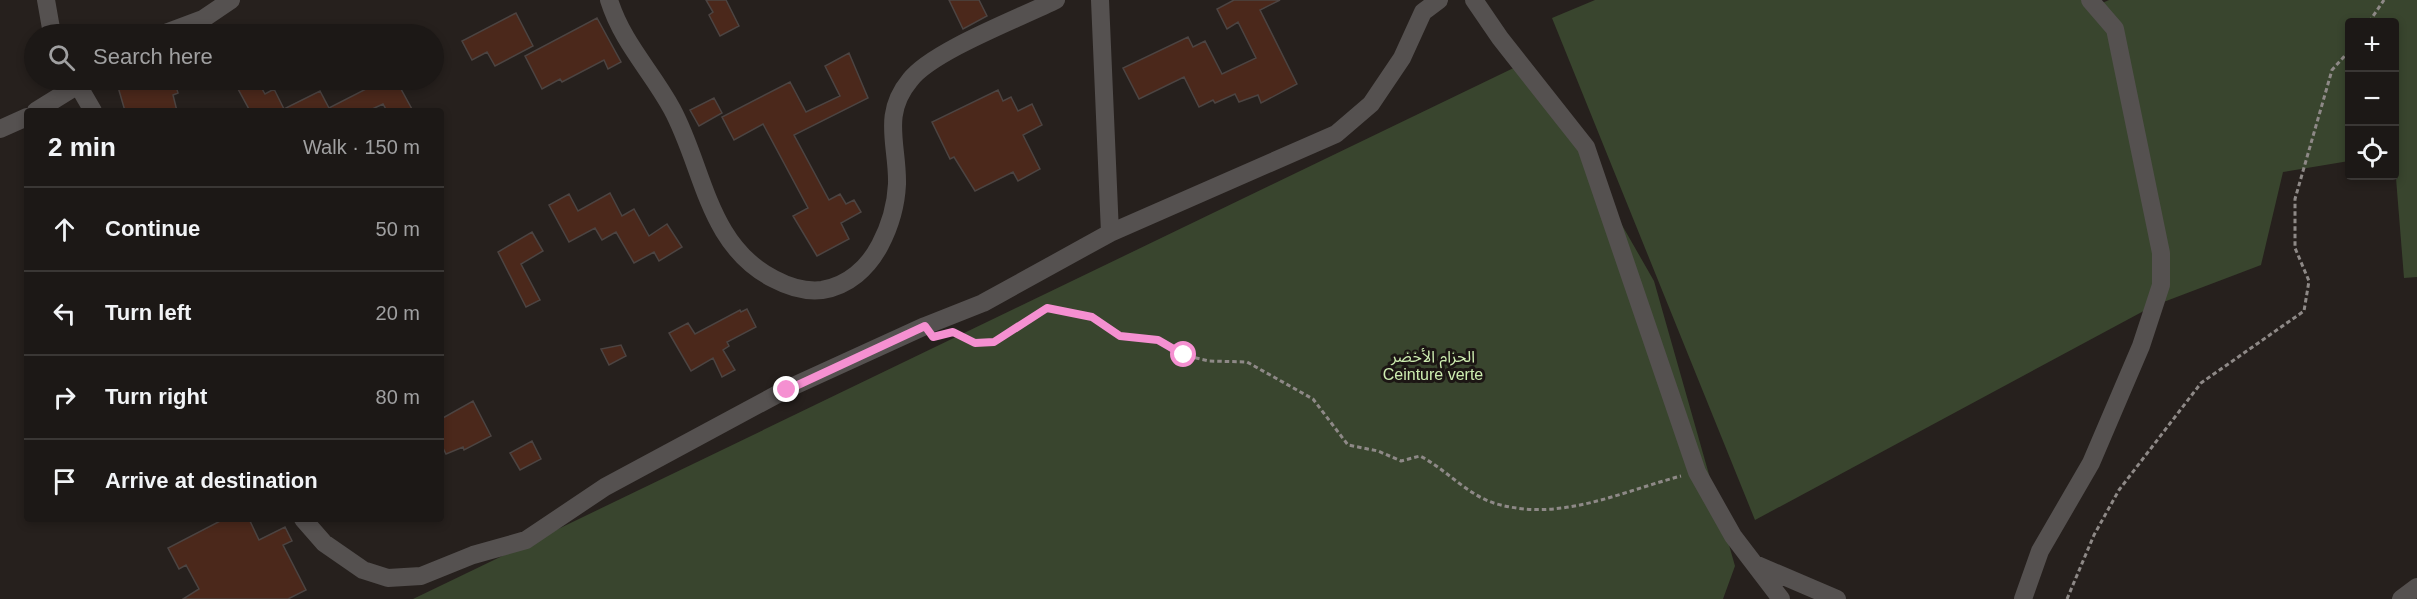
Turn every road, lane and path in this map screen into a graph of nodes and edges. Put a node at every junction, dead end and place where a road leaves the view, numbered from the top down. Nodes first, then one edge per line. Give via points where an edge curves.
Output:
1 (46, 0) edge
2 (231, 0) edge
3 (609, 0) edge
4 (1056, 0) edge
5 (1100, 0) edge
6 (1439, 0) edge
7 (1474, 0) edge
8 (2090, 0) edge
9 (2384, 0) edge
10 (2372, 18) edge
11 (50, 24) edge
12 (190, 24) edge
13 (2345, 55) edge
14 (67, 90) edge
15 (84, 90) edge
16 (40, 108) edge
17 (92, 108) edge
18 (24, 118) edge
19 (0, 129) edge
20 (1110, 233) junction
21 (953, 332) dead end
22 (1697, 472) junction
23 (306, 522) edge
24 (1751, 562) junction
25 (2417, 587) edge
26 (1781, 599) edge
27 (1837, 599) edge
28 (2023, 599) edge
29 (2067, 599) edge
30 (2401, 599) edge

1 - 11 street
2 - 12 street
3 - 4 street via 633,51 671,108 706,198 733,245 768,276 797,289 814,291 830,289 859,273 882,240 896,197 893,117 910,79 932,60
5 - 20 street
6 - 20 street via 1423,12 1402,58 1371,104 1336,134
7 - 22 street via 1586,147
8 - 28 street via 2115,29 2161,253 2161,285 2141,346 2091,463 2040,551
9 - 10 path
13 - 29 path via 2332,70 2295,199 2295,248 2309,281 2304,310 2201,383 2119,490 2094,535
14 - 16 street
15 - 17 street
18 - 19 street
20 - 23 street via 983,303 787,390 605,487 526,540 421,576 388,578 363,570 324,543
21 - 22 path via 975,343 994,342 1047,308 1092,317 1120,336 1158,340 1184,355 1209,361 1247,362 1313,399 1348,445 1401,461 1420,456 1440,466 1472,492 1497,504 1545,510 1597,502
22 - 24 street
24 - 26 street
24 - 27 street
25 - 30 street

